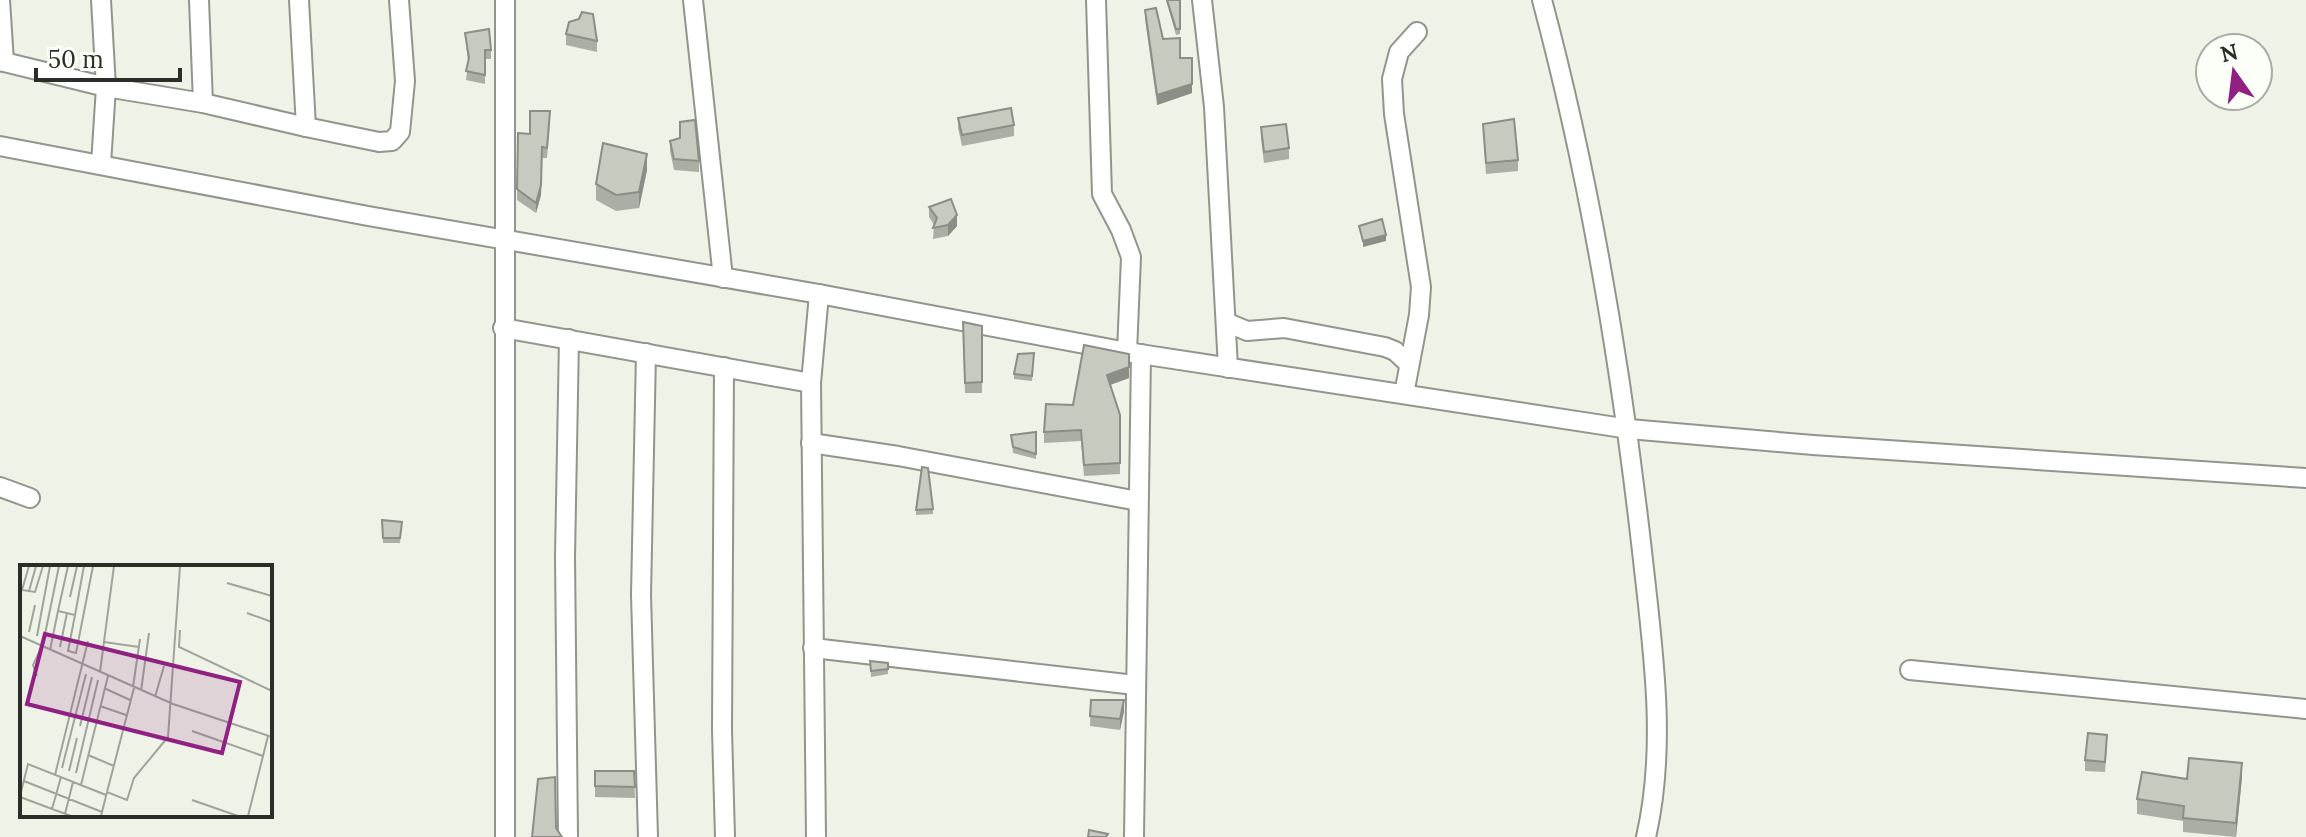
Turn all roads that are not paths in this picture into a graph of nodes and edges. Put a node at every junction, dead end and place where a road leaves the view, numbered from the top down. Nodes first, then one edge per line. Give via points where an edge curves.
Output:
1 (0, 0) edge
2 (101, 0) edge
3 (199, 0) edge
4 (299, 0) edge
5 (399, 0) edge
6 (505, 0) edge
7 (693, 0) edge
8 (1096, 0) edge
9 (1202, 0) edge
10 (1542, 0) edge
11 (1417, 32) dead end
12 (2, 61) edge
13 (106, 87) junction
14 (203, 103) junction
15 (306, 127) junction
16 (2, 150) edge
17 (101, 164) junction
18 (506, 239) junction
19 (723, 278) junction
20 (819, 294) junction
21 (1226, 322) junction
22 (503, 328) junction
23 (569, 339) junction
24 (646, 353) junction
25 (1134, 353) junction
26 (1409, 364) junction
27 (724, 367) junction
28 (1228, 368) junction
29 (811, 383) junction
30 (1404, 394) junction
31 (1629, 429) junction
32 (811, 443) junction
33 (2306, 478) edge
34 (0, 487) edge
35 (30, 498) dead end
36 (1138, 501) junction
37 (813, 648) junction
38 (1910, 670) dead end
39 (1135, 685) junction
40 (2306, 709) edge
41 (505, 837) edge
42 (568, 837) edge
43 (648, 837) edge
44 (725, 837) edge
45 (816, 837) edge
46 (1134, 837) edge
47 (1646, 837) edge

1 - 12 street
2 - 13 street
3 - 14 street
4 - 15 street
5 - 15 street via 405,81 400,132 392,141 379,142
6 - 18 street
7 - 19 street
8 - 25 street via 1102,194 1131,257
9 - 21 street via 1214,107
10 - 31 street via 1570,103
11 - 26 street via 1399,52 1392,79 1421,287
12 - 13 street
13 - 14 street
13 - 17 street
14 - 15 street
16 - 17 street
17 - 18 street
18 - 19 street
18 - 22 street
19 - 20 street
20 - 25 street
20 - 29 street
21 - 26 street via 1247,331 1284,328 1385,347
21 - 28 street
22 - 23 street
22 - 41 street
23 - 24 street
23 - 42 street
24 - 27 street
24 - 43 street via 641,595
25 - 28 street
25 - 36 street
26 - 30 street
27 - 29 street
27 - 44 street
28 - 30 street
29 - 32 street
30 - 31 street
31 - 33 street
31 - 47 street via 1657,688 1654,805
32 - 36 street
32 - 37 street
34 - 35 street
36 - 39 street
37 - 39 street
37 - 45 street
38 - 40 street
39 - 46 street

